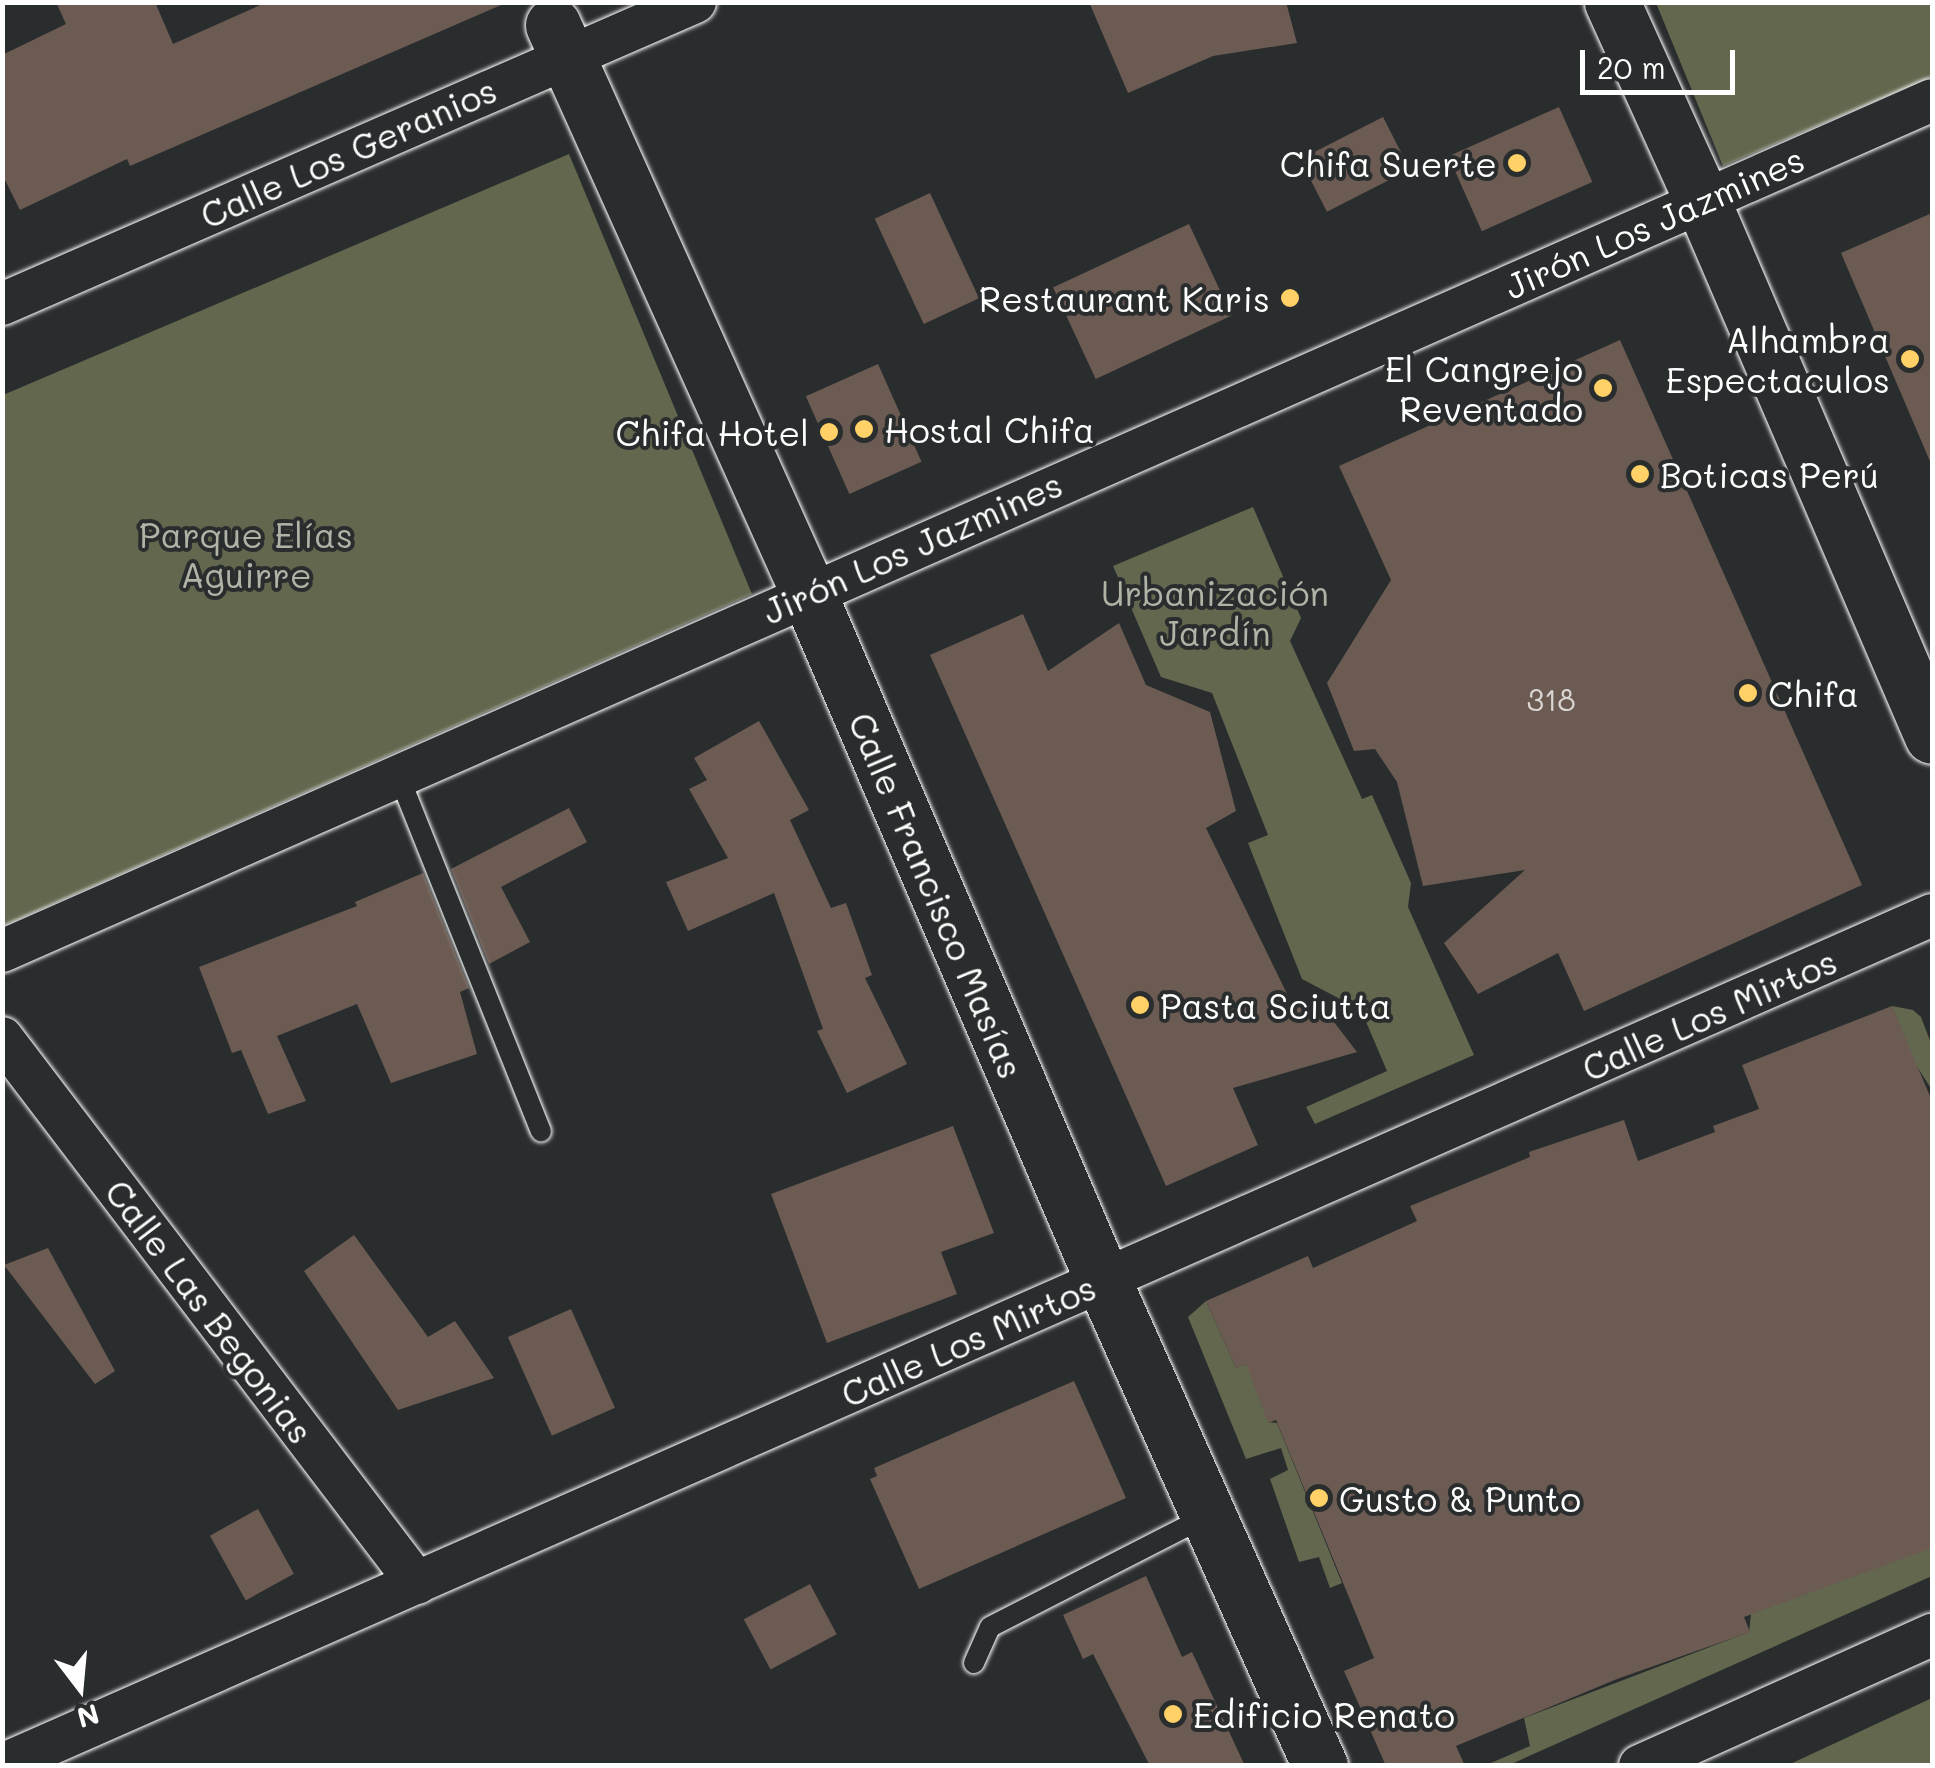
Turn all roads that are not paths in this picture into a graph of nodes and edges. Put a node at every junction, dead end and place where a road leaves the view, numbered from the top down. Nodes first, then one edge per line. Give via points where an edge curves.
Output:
1 (695, 2) edge
2 (1612, 2) edge
3 (559, 41) junction
4 (1932, 100) edge
5 (1702, 200) junction
6 (2, 304) edge
7 (808, 592) junction
8 (1926, 704) edge
9 (398, 774) junction
10 (1932, 915) edge
11 (2, 950) edge
12 (2, 1038) edge
13 (540, 1131) dead end
14 (1103, 1281) junction
15 (1208, 1515) junction
16 (417, 1584) junction
17 (1932, 1635) edge
18 (974, 1663) dead end
19 (2, 1765) edge
20 (1320, 1766) edge
21 (1640, 1766) edge

1 - 3 street, Calle Los Geranios
2 - 5 street
3 - 6 street, Calle Los Geranios
3 - 7 street, Calle Francisco Masías
4 - 5 street, Jirón Los Jazmines
5 - 7 street, Jirón Los Jazmines
5 - 8 street
7 - 9 street, Jirón Los Jazmines
7 - 14 street, Calle Francisco Masías
9 - 11 street, Jirón Los Jazmines
9 - 13 lane
10 - 14 street, Calle Los Mirtos
12 - 16 street, Calle Las Begonias
14 - 15 street, Calle Francisco Masías
14 - 16 street, Calle Los Mirtos
15 - 18 lane via 990,1627
15 - 20 street, Calle Francisco Masías
16 - 19 street, Calle Los Mirtos
17 - 21 street

